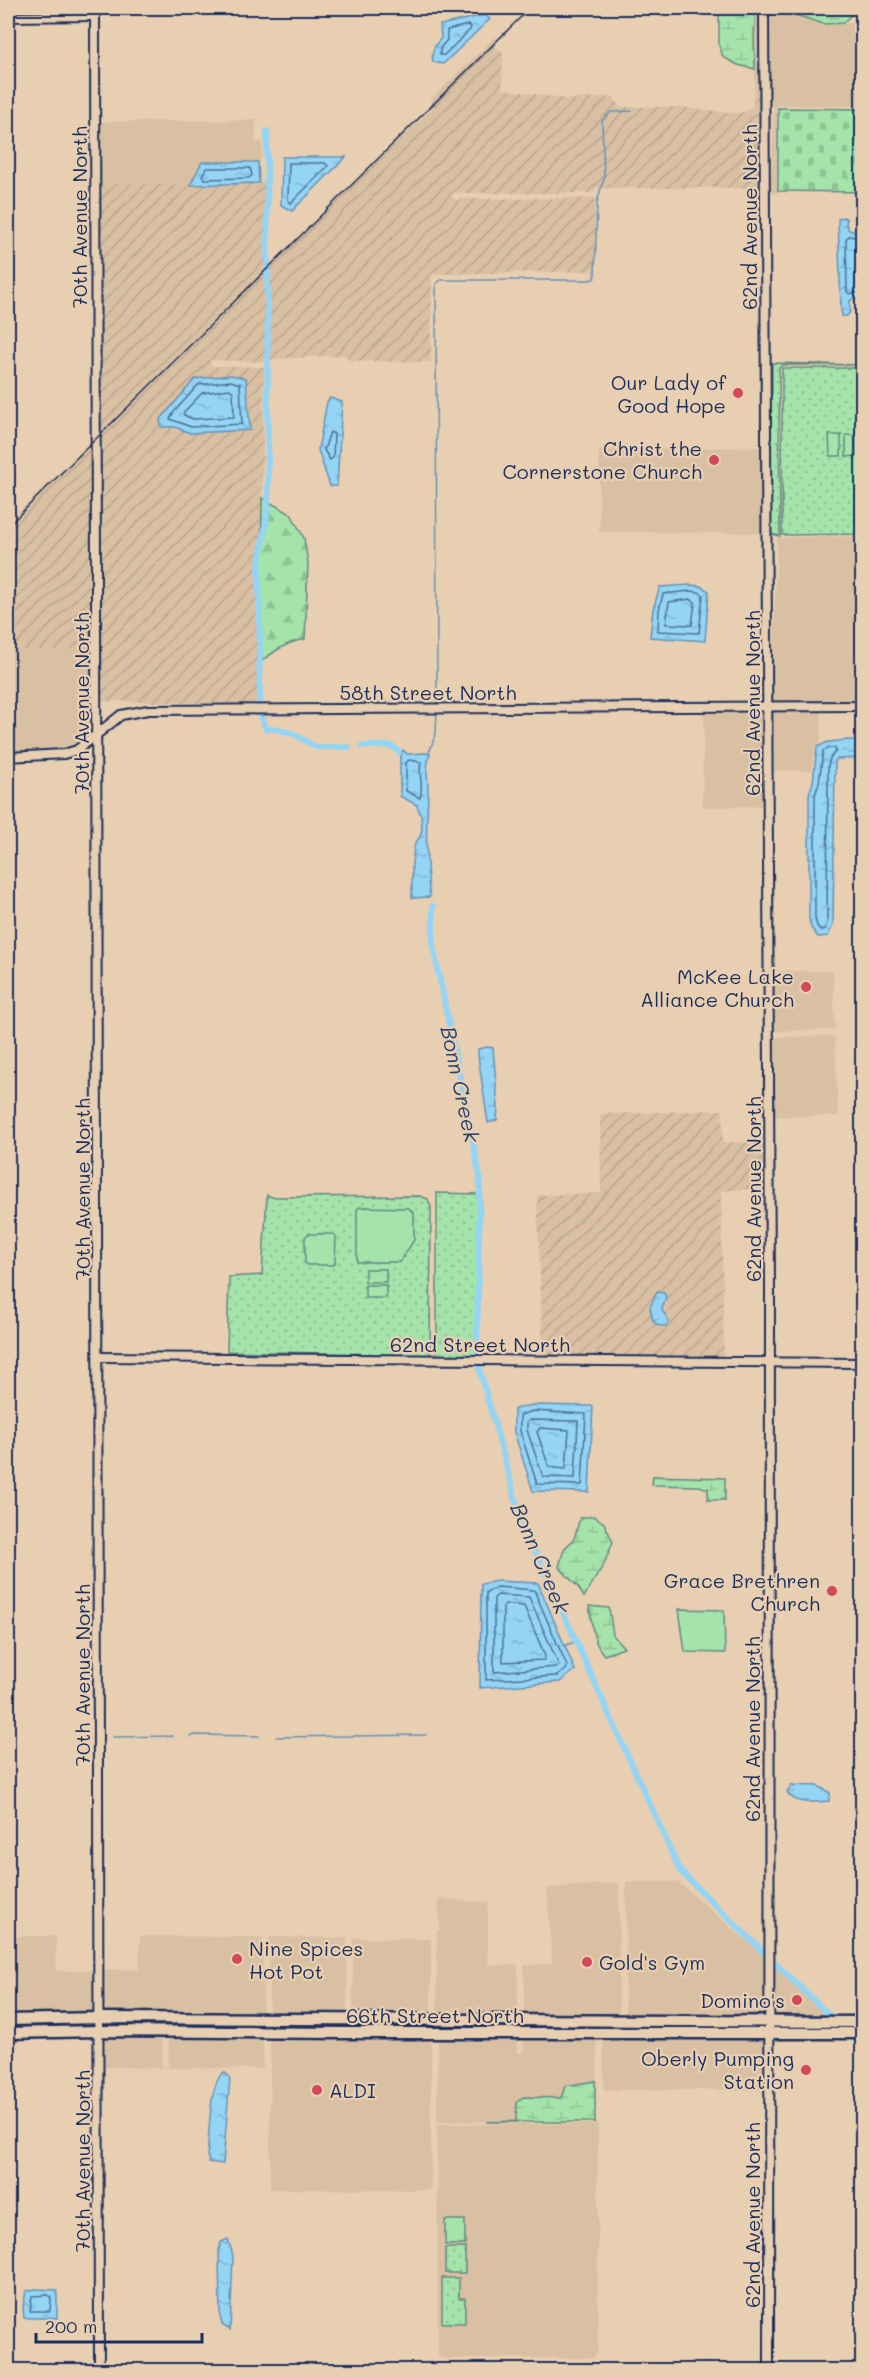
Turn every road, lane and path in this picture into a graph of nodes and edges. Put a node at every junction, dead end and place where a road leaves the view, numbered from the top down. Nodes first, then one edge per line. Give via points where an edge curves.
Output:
1 (764, 8) edge
2 (95, 12) edge
3 (8, 17) edge
4 (768, 706) junction
5 (862, 706) edge
6 (98, 734) junction
7 (8, 757) edge
8 (98, 1357) junction
9 (770, 1362) junction
10 (862, 1363) edge
11 (99, 2018) junction
12 (8, 2020) edge
13 (768, 2021) junction
14 (862, 2022) edge
15 (99, 2031) junction
16 (8, 2033) edge
17 (768, 2033) junction
18 (862, 2033) edge
19 (99, 2370) edge
20 (769, 2370) edge

1 - 4 street, 62nd Avenue North
2 - 3 street
2 - 6 street, 70th Avenue North
4 - 5 street, 58th Street North
4 - 6 street, 58th Street North via 139,711 121,715
4 - 9 street, 62nd Avenue North
6 - 7 street, 58th Street North via 64,754
6 - 8 street, 70th Avenue North
8 - 9 street, 62nd Street North
8 - 11 street, 70th Avenue North
9 - 10 street, 62nd Street North
9 - 13 street, 62nd Avenue North
11 - 12 main road, 66th Street North
11 - 13 main road, 66th Street North
11 - 15 street, 70th Avenue North
13 - 14 main road, 66th Street North
13 - 17 street, 62nd Avenue North
15 - 16 main road, 66th Street North
15 - 17 main road, 66th Street North
15 - 19 street, 70th Avenue North
17 - 18 main road, 66th Street North
17 - 20 street, 62nd Avenue North

